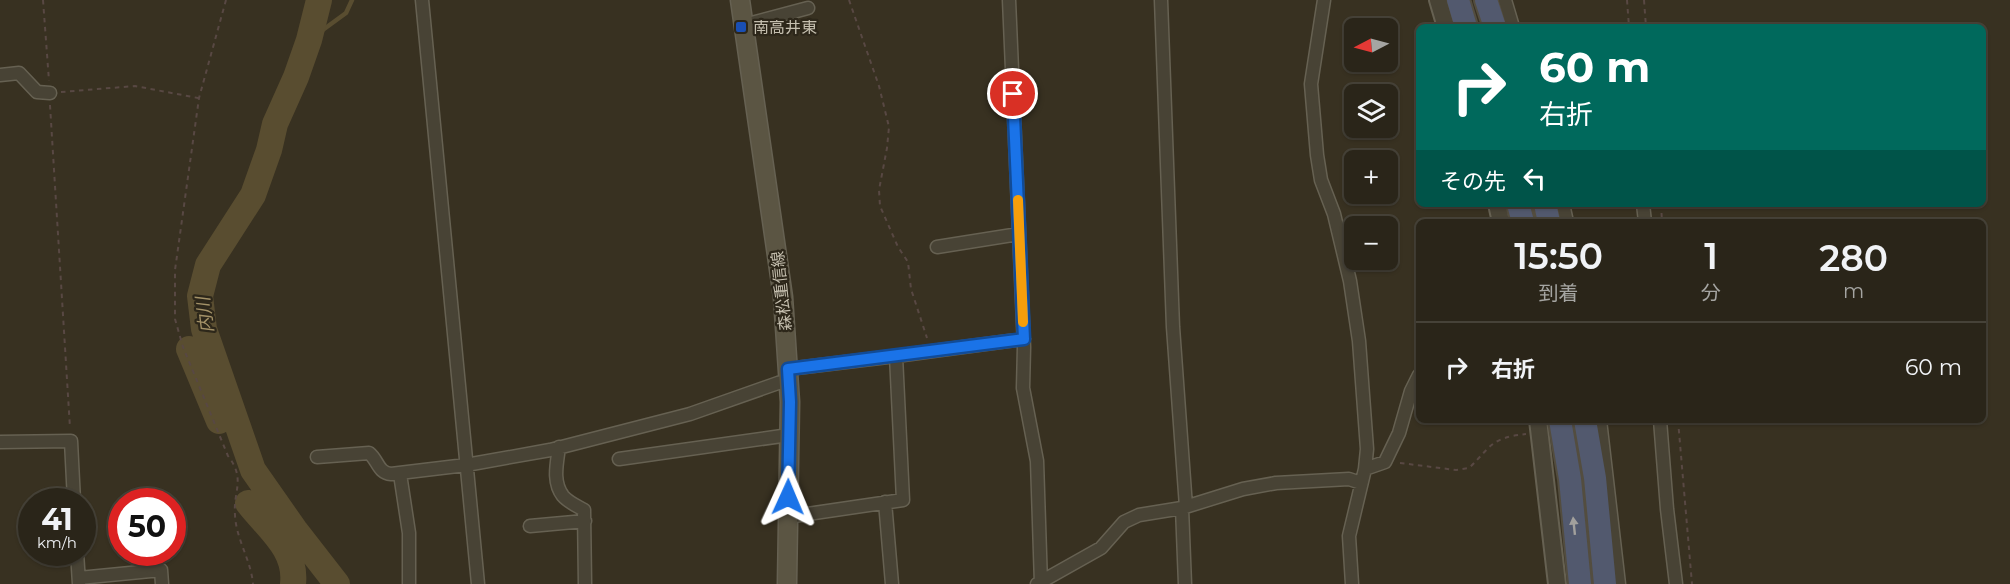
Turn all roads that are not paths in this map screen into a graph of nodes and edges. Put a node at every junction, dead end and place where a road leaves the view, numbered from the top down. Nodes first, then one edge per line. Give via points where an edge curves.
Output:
1 (422, 0) edge
2 (740, 0) edge
3 (1009, 0) edge
4 (1161, 0) edge
5 (1324, 0) edge
6 (1438, 0) edge
7 (1458, 0) edge
8 (1486, 0) edge
9 (1504, 0) edge
10 (808, 8) dead end
11 (1445, 24) edge
12 (1465, 24) edge
13 (1494, 24) edge
14 (1512, 24) edge
15 (744, 25) junction
16 (0, 75) edge
17 (50, 93) road end
18 (1019, 234) junction
19 (937, 247) dead end
20 (1024, 339) junction
21 (896, 356) junction
22 (788, 375) junction
23 (1416, 381) edge
24 (1561, 423) edge
25 (1586, 423) edge
26 (1600, 423) edge
27 (1660, 423) edge
28 (1539, 426) edge
29 (789, 435) junction
30 (0, 442) edge
31 (559, 447) junction
32 (317, 457) dead end
33 (619, 459) dead end
34 (466, 465) junction
35 (1365, 469) junction
36 (400, 474) junction
37 (1361, 483) junction
38 (73, 488) edge
39 (885, 502) junction
40 (1184, 507) junction
41 (787, 517) junction
42 (585, 521) junction
43 (530, 526) dead end
44 (78, 566) edge
45 (79, 581) edge
46 (1039, 583) edge
47 (162, 584) edge
48 (409, 584) edge
49 (478, 584) edge
50 (585, 584) edge
51 (787, 584) edge
52 (892, 584) edge
53 (1185, 584) edge
54 (1352, 584) edge
55 (1557, 584) edge
56 (1580, 584) edge
57 (1605, 584) edge
58 (1619, 584) edge
59 (1676, 584) edge

1 - 34 street
2 - 15 main road, 森松重信線
3 - 18 street
4 - 40 street
5 - 35 street via 1311,84 1321,180 1334,214 1350,281 1359,340
6 - 11 street
7 - 12 highway
8 - 13 highway
9 - 14 street
10 - 15 street
15 - 22 main road, 森松重信線 via 783,297
16 - 17 street via 19,74 37,92
18 - 19 street
18 - 20 street
20 - 21 street
20 - 46 street via 1023,388 1036,461
21 - 22 street
21 - 39 street via 903,500
22 - 29 main road, 森松重信線
22 - 31 street via 778,383 690,414
23 - 35 street via 1399,434 1385,462
56 -> 24 highway
25 - 57 highway
26 - 58 street
27 - 59 street
28 - 55 street
29 - 33 street
29 - 41 main road, 森松重信線
30 - 38 street via 71,441
31 - 34 street
31 - 42 street via 556,484 564,497 584,510
32 - 36 street via 369,453 385,473
34 - 36 street
34 - 49 street
35 - 37 street
36 - 48 street via 409,533
37 - 40 street via 1349,479 1276,483
37 - 54 street via 1349,536
39 - 41 street
39 - 52 street
40 - 46 street via 1139,515 1124,522 1101,548
40 - 53 street
41 - 51 main road, 森松重信線
42 - 43 street
42 - 50 street
44 - 45 street
45 - 47 street via 161,570

